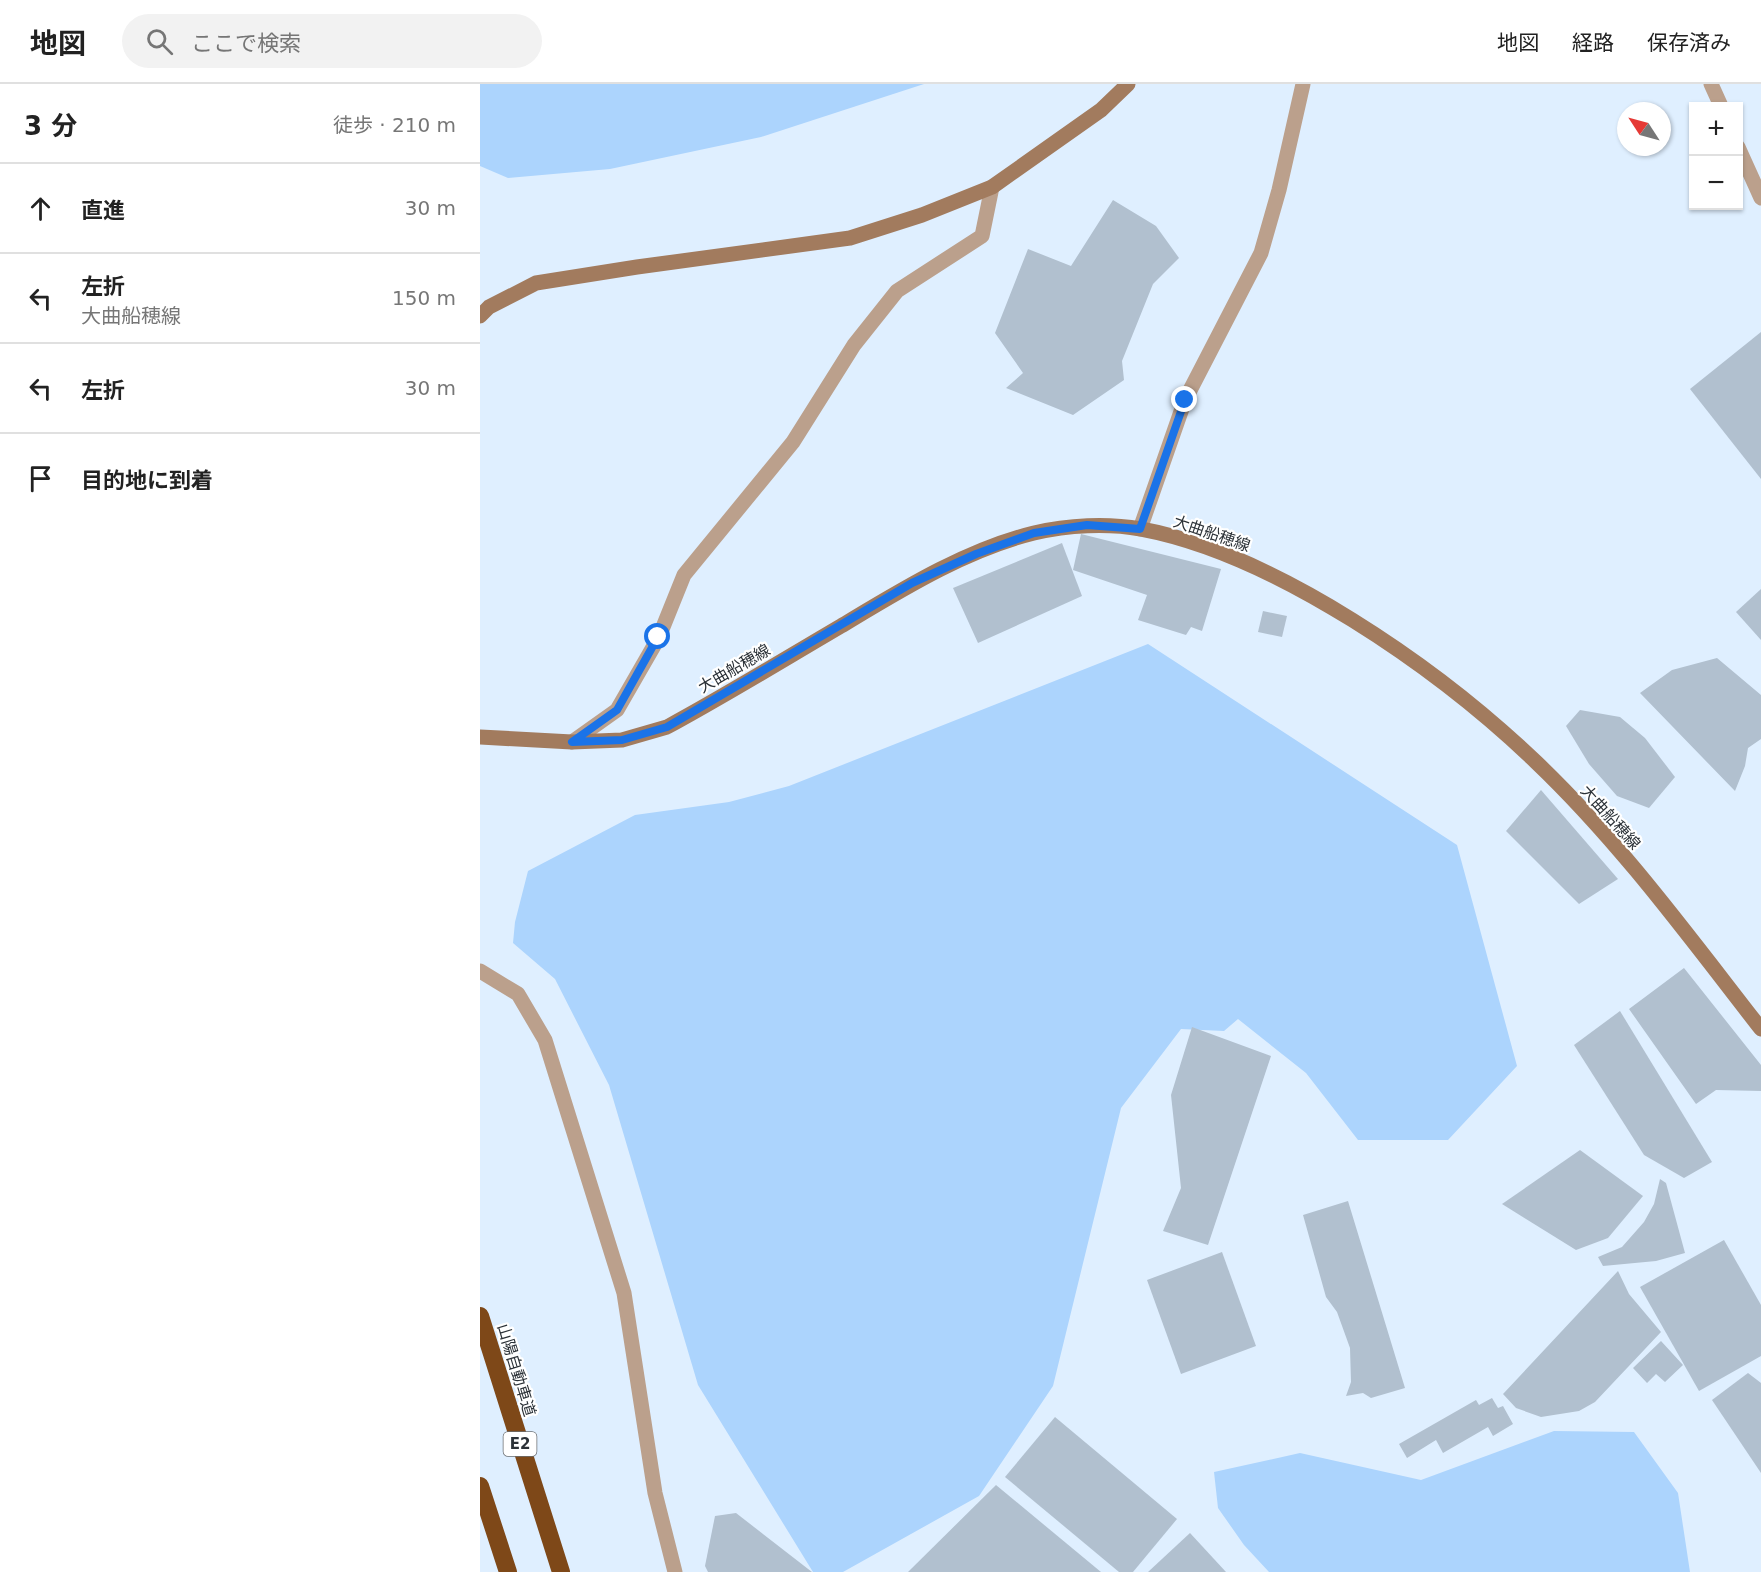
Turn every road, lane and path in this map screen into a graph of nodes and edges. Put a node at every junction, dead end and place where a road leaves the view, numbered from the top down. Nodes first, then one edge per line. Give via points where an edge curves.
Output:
1 (1128, 84) edge
2 (1303, 84) edge
3 (1711, 84) edge
4 (1719, 102) edge
5 (1742, 156) edge
6 (992, 187) junction
7 (1761, 198) edge
8 (480, 316) edge
9 (1140, 529) junction
10 (480, 737) edge
11 (572, 742) junction
12 (480, 971) edge
13 (1761, 1029) edge
14 (480, 1316) edge
15 (480, 1486) edge
16 (508, 1572) edge
17 (561, 1572) edge
18 (675, 1572) edge

1 - 6 main road via 1101,110
2 - 9 street via 1280,190 1261,253 1185,400
3 - 4 street
5 - 7 street
6 - 8 main road via 850,238 536,284 489,307
6 - 11 street via 982,236 897,291 855,345 793,442 684,575 658,637 617,710
9 - 11 main road, 大曲船穂線 via 1087,525 1034,533 976,554 912,583 667,727 622,740
9 - 13 main road, 大曲船穂線 via 1196,544 1252,566 1323,603 1466,699 1538,763 1605,836
10 - 11 main road, 大曲船穂線
12 - 18 street via 518,994 545,1040 624,1293 655,1493
14 - 17 highway, 山陽自動車道 / E2
15 - 16 highway

